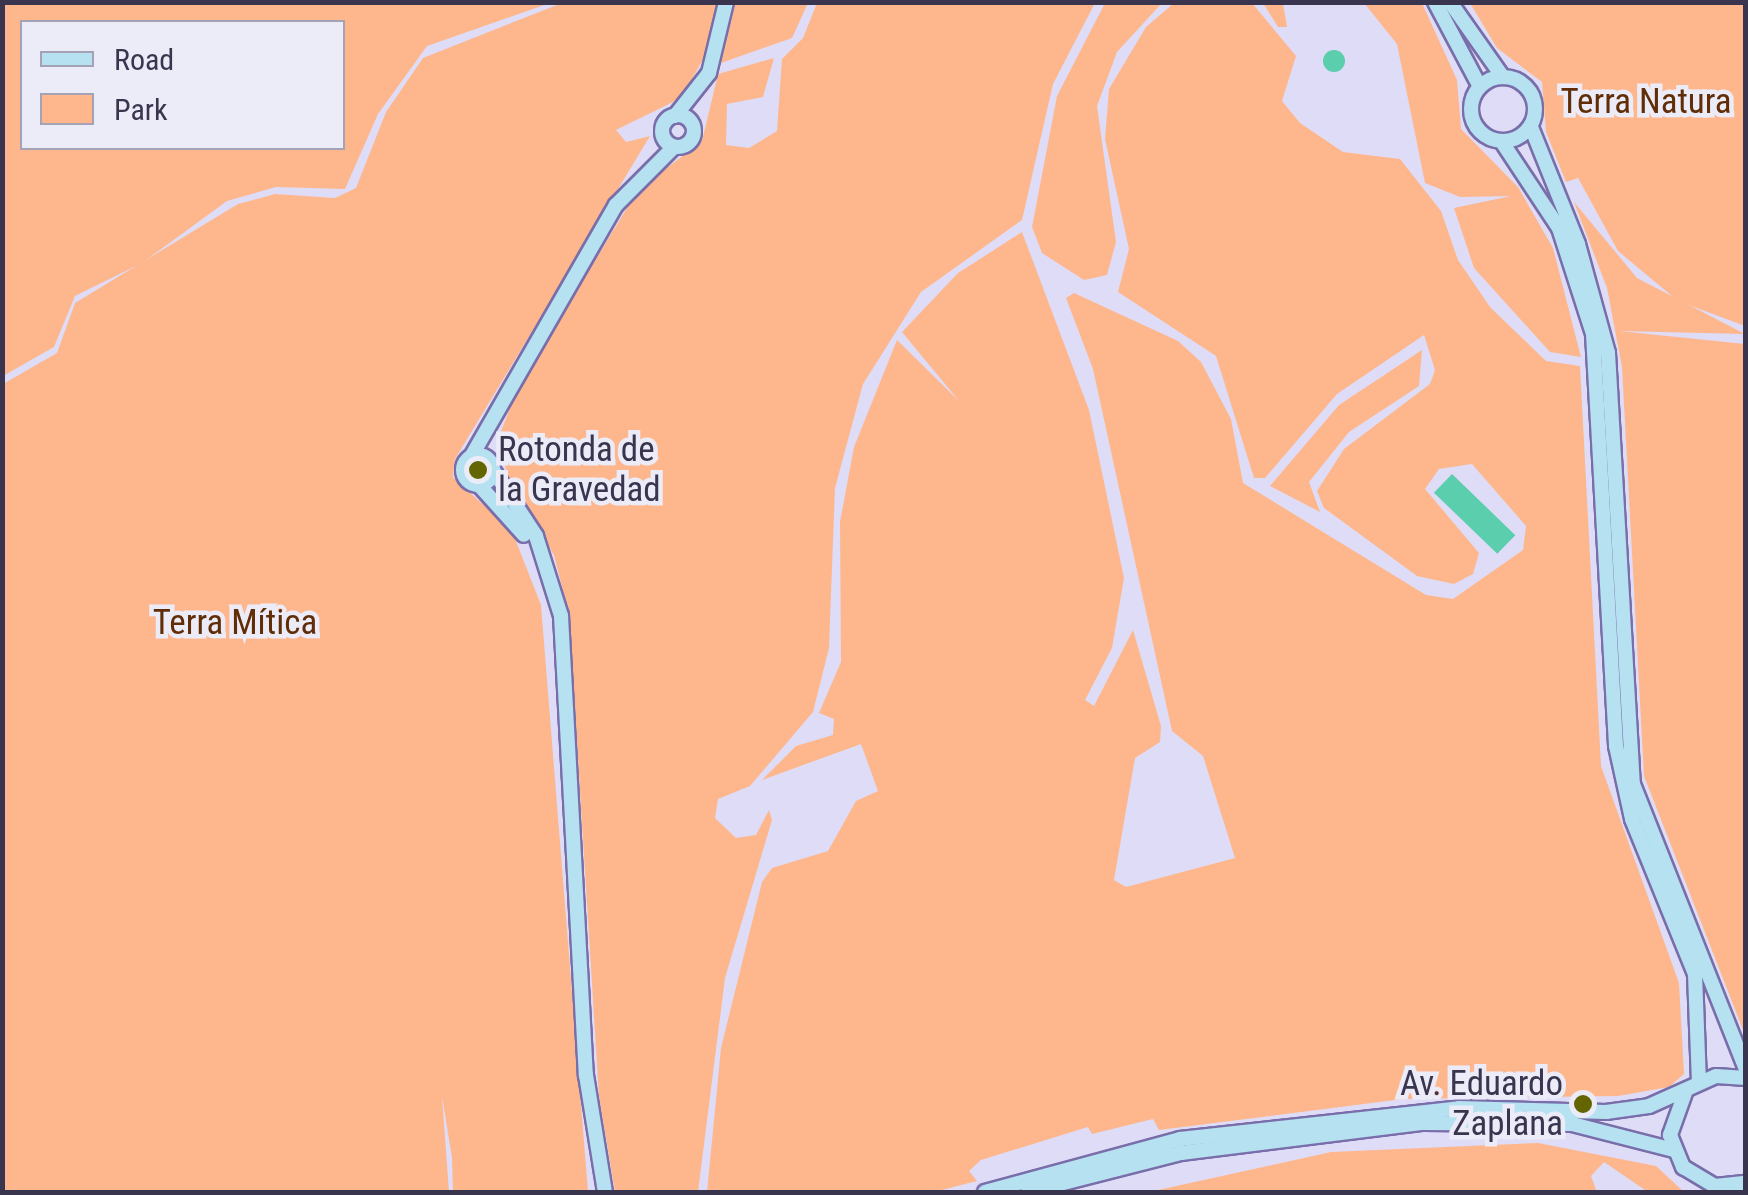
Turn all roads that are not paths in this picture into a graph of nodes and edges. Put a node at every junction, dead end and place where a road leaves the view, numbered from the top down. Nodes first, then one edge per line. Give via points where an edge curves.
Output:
1 (726, 2) edge
2 (1435, 2) edge
3 (1450, 2) edge
4 (1503, 77) junction
5 (1480, 87) junction
6 (698, 93) junction
7 (675, 116) junction
8 (1531, 127) junction
9 (694, 129) junction
10 (661, 130) junction
11 (1502, 142) junction
12 (674, 147) junction
13 (640, 171) junction
14 (492, 422) junction
15 (471, 457) junction
16 (492, 466) junction
17 (479, 485) junction
18 (1746, 1070) edge
19 (1746, 1078) edge
20 (1699, 1082) junction
21 (1686, 1092) junction
22 (1674, 1150) junction
23 (1746, 1183) edge
24 (595, 1192) edge
25 (604, 1192) edge
26 (985, 1192) edge
27 (1028, 1192) edge

1 - 6 main road
2 - 5 main road
3 - 4 main road
4 - 5 main road
4 - 8 main road via 1534,97
5 - 11 main road via 1474,124
6 - 7 main road
6 - 9 main road
7 - 9 main road
7 - 10 main road
8 - 11 main road
8 - 18 main road via 1578,244 1608,353 1634,784
9 - 12 main road via 688,144
10 - 12 main road
10 - 13 main road
11 - 20 main road via 1559,228 1594,334 1618,759 1695,974
12 - 13 main road
13 - 14 main road
14 - 15 main road
14 - 16 main road
15 - 16 main road
15 - 17 main road via 464,476
16 - 17 main road
16 - 25 main road via 536,536 561,616 578,958
17 - 24 main road via 499,497 530,545 552,617 568,958
19 - 20 main road
20 - 21 main road
21 - 22 main road via 1671,1120
21 - 26 main road via 1606,1112 1459,1108 1180,1139
22 - 23 main road via 1697,1179
22 - 27 main road via 1572,1124 1422,1123 1181,1153

